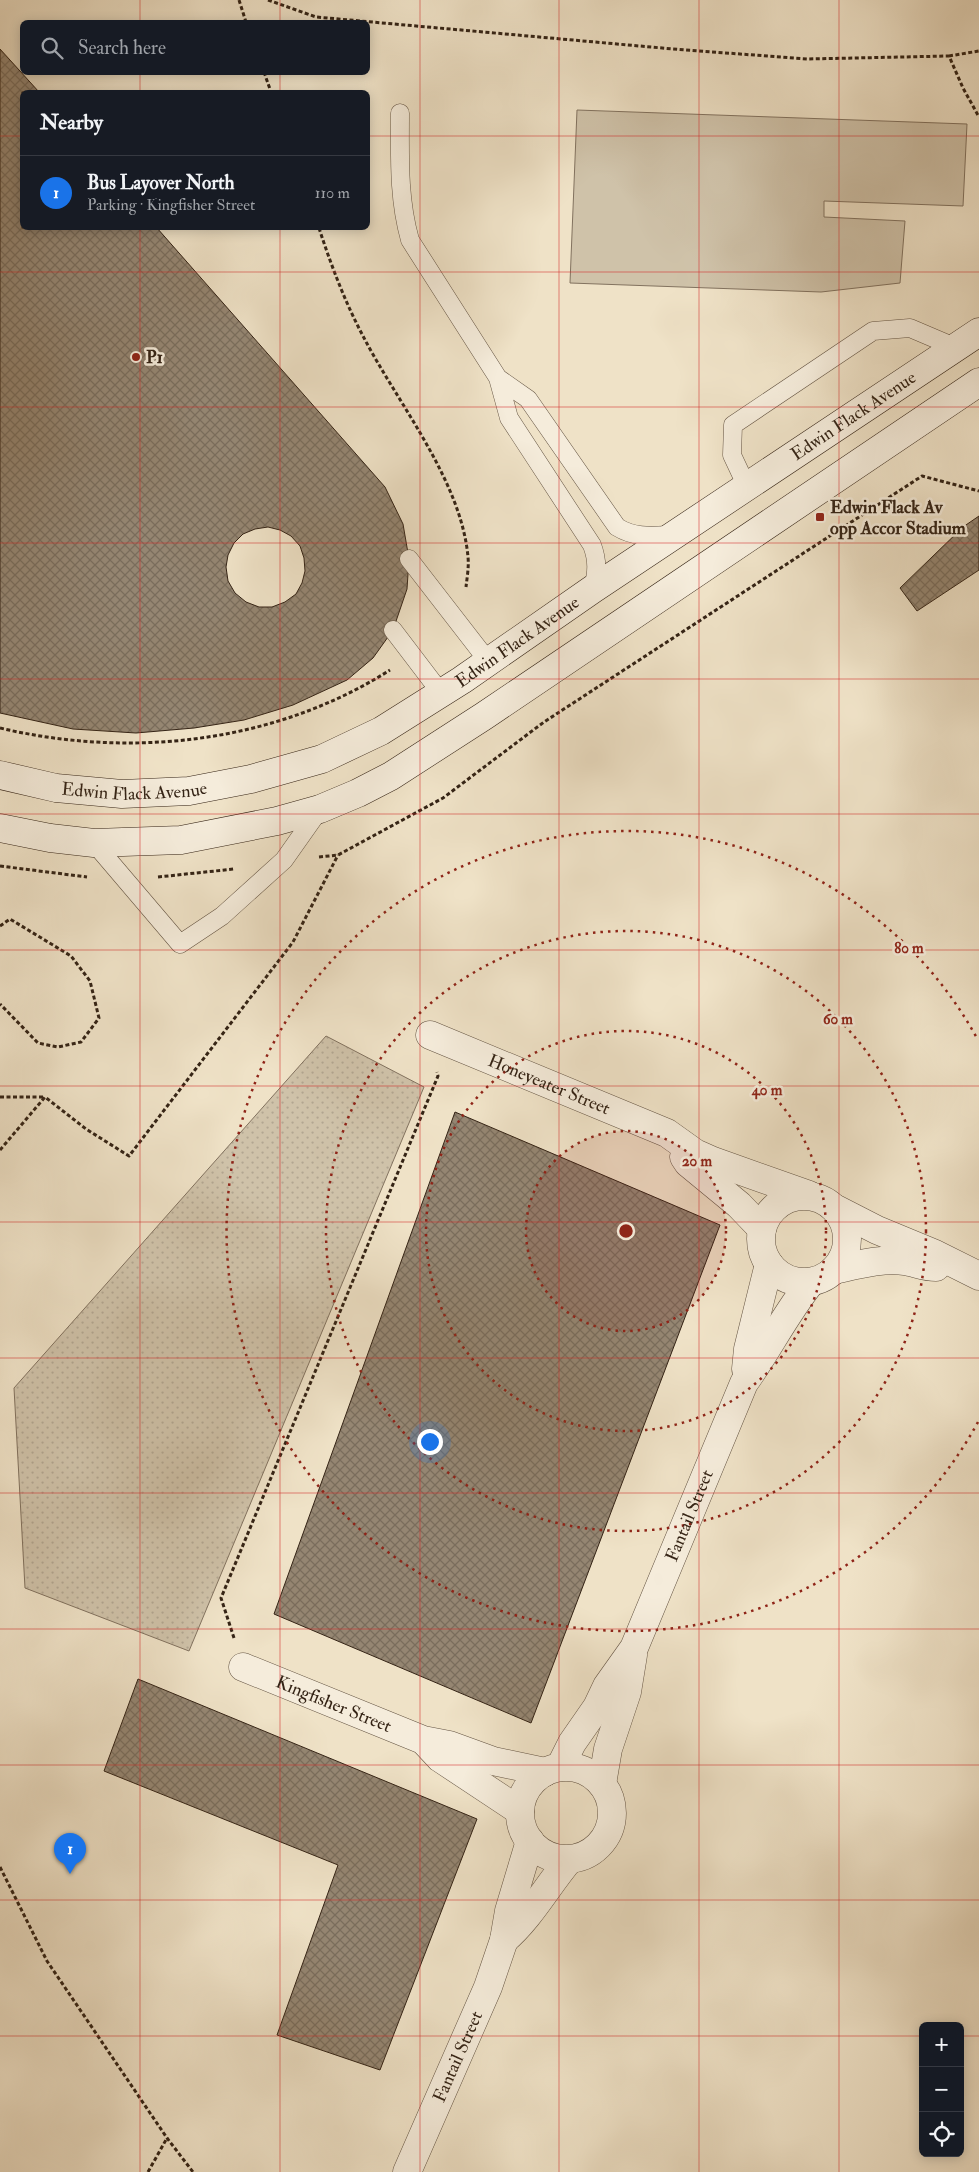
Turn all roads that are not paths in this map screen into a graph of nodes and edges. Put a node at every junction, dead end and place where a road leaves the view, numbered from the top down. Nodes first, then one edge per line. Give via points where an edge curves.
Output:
1 (400, 113) dead end
2 (979, 332) edge
3 (957, 348) junction
4 (498, 378) junction
5 (908, 380) junction
6 (979, 382) edge
7 (929, 416) junction
8 (747, 487) junction
9 (676, 535) junction
10 (409, 559) dead end
11 (594, 589) junction
12 (393, 630) dead end
13 (488, 661) junction
14 (452, 687) junction
15 (484, 716) junction
16 (0, 775) edge
17 (320, 809) junction
18 (0, 828) edge
19 (94, 842) junction
20 (430, 1035) road end
21 (667, 1134) junction
22 (809, 1195) junction
23 (836, 1209) junction
24 (762, 1229) junction
25 (769, 1264) junction
26 (970, 1272) edge
27 (823, 1276) junction
28 (744, 1383) junction
29 (634, 1648) junction
30 (243, 1667) road end
31 (423, 1740) junction
32 (553, 1769) junction
33 (602, 1784) junction
34 (520, 1811) junction
35 (530, 1841) junction
36 (569, 1860) junction
37 (504, 1940) junction
38 (407, 2172) edge

1 - 4 lane via 401,196 410,240
2 - 3 street, Edwin Flack Avenue
3 - 5 street, Edwin Flack Avenue
3 - 8 lane via 910,328 873,331 733,425 732,455
4 - 9 lane via 528,398 617,527 629,534 647,537
4 - 11 lane via 509,418 592,545 598,572
5 - 7 street
5 - 8 street, Edwin Flack Avenue
6 - 7 street
7 - 15 street
8 - 9 street, Edwin Flack Avenue
9 - 11 street, Edwin Flack Avenue
10 - 13 lane
11 - 13 street, Edwin Flack Avenue
12 - 14 lane via 413,656
13 - 14 street, Edwin Flack Avenue
14 - 15 street
14 - 16 street, Edwin Flack Avenue via 381,730 322,759 251,779 189,790 122,794 56,788
15 - 17 street via 391,776
17 - 19 street via 242,829 181,840
17 - 19 lane via 284,860 222,916 180,944
18 - 19 street via 50,838
20 - 21 street, Honeyeater Street
21 - 22 street, Honeyeater Street via 713,1161
21 - 24 street via 688,1163 739,1204
22 - 23 street
22 - 24 street via 784,1199 774,1206
23 - 26 street
23 - 27 street via 847,1233 847,1246 842,1259
24 - 25 street via 761,1247
25 - 27 street via 777,1273 799,1282
25 - 28 street, Fantail Street via 748,1349
26 - 27 street via 890,1261 864,1263
27 - 28 street, Fantail Street via 794,1302
28 - 29 street, Fantail Street
29 - 32 street, Fantail Street
29 - 33 street, Fantail Street via 627,1692 608,1749
30 - 31 street, Kingfisher Street
31 - 32 street, Kingfisher Street via 449,1745 493,1761
31 - 34 street, Kingfisher Street via 440,1758
32 - 33 street via 576,1768 590,1773
32 - 34 street via 532,1782 523,1795
33 - 36 street via 610,1796 613,1810 606,1838 595,1849
34 - 35 street via 522,1827
35 - 36 street via 540,1852
35 - 37 street, Fantail Street via 509,1911
36 - 37 street, Fantail Street via 521,1926
37 - 38 street, Fantail Street via 488,1987

